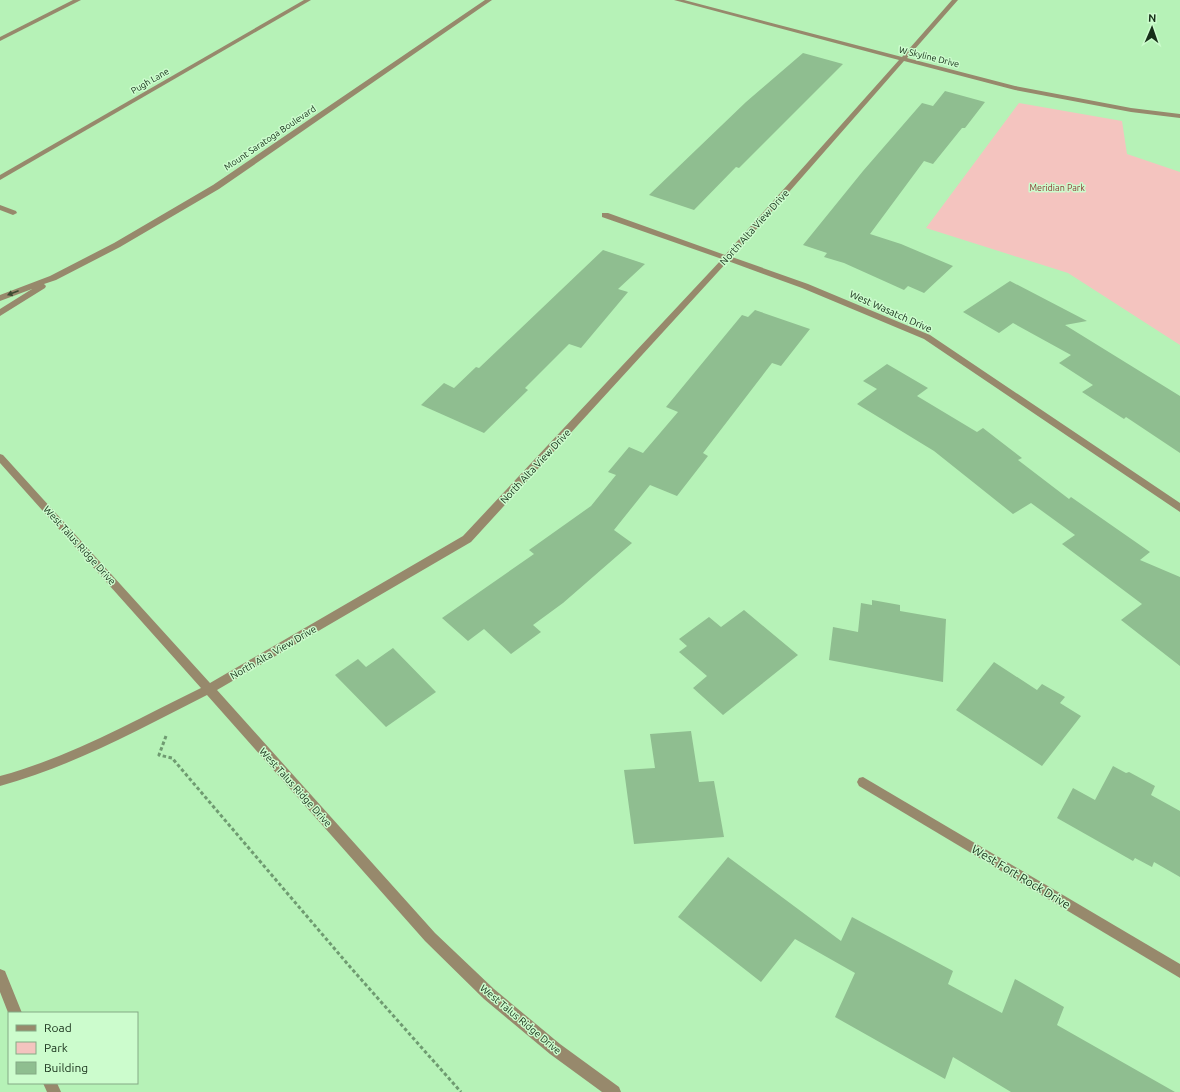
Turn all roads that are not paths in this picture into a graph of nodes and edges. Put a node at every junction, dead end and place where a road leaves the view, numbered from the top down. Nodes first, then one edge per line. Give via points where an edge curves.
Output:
1 (78, 0) edge
2 (308, 0) edge
3 (489, 0) edge
4 (677, 0) edge
5 (955, 0) edge
6 (685, 1) edge
7 (0, 39) edge
8 (902, 59) junction
9 (1180, 116) edge
10 (0, 178) edge
11 (0, 207) edge
12 (13, 213) dead end
13 (605, 215) dead end
14 (728, 258) junction
15 (53, 278) junction
16 (0, 298) edge
17 (0, 313) edge
18 (0, 457) edge
19 (1180, 508) edge
20 (209, 689) junction
21 (0, 781) edge
22 (863, 782) dead end
23 (1180, 971) edge
24 (0, 976) edge
25 (15, 1012) edge
26 (614, 1092) edge

1 - 7 street
2 - 10 street, Pugh Lane
3 - 15 street, Mount Saratoga Boulevard via 216,187 117,245
4 - 6 street, W Skyline Drive
5 - 8 street, North Alta View Drive
6 - 8 street, W Skyline Drive
8 - 9 street, W Skyline Drive via 1015,88 1132,110
8 - 14 street, North Alta View Drive
11 - 12 street
13 - 14 street, West Wasatch Drive
14 - 19 street, West Wasatch Drive via 805,286 927,338
14 - 20 street, North Alta View Drive via 467,539
15 -> 16 street, Mount Saratoga Boulevard
15 - 17 street, Mount Saratoga Boulevard
18 - 20 street, West Talus Ridge Drive
20 - 21 street, North Alta View Drive via 76,755 30,773
20 - 26 street, West Talus Ridge Drive via 430,938 489,994 555,1049
22 - 23 street, West Fort Rock Drive
24 - 25 street

